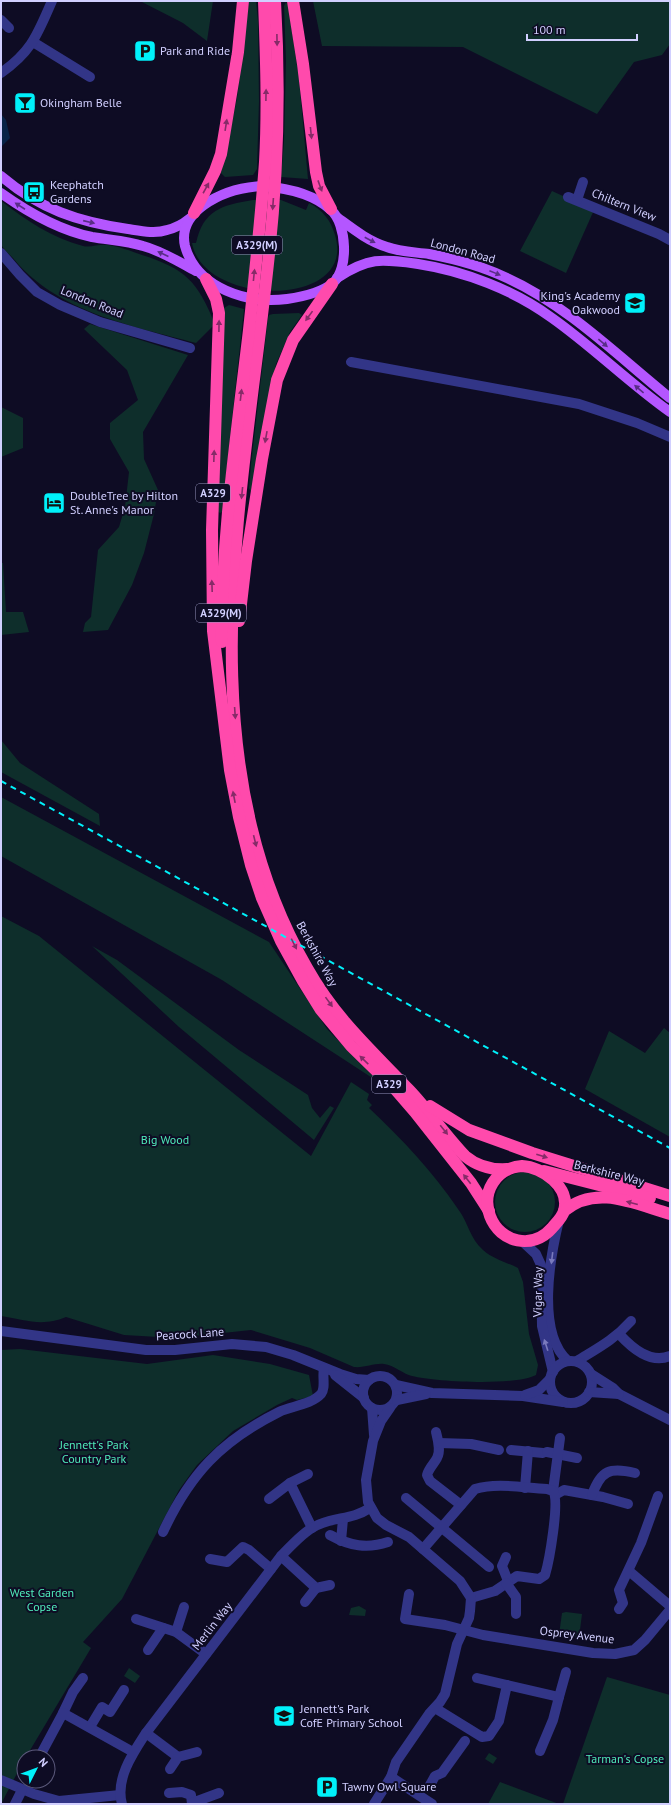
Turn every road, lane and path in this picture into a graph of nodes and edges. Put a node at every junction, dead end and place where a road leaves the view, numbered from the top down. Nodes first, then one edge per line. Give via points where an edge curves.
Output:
1 (52, 1) edge
2 (243, 1) edge
3 (264, 1) edge
4 (275, 1) edge
5 (294, 1) edge
6 (1, 20) edge
7 (9, 28) dead end
8 (33, 42) junction
9 (1, 73) edge
10 (90, 77) dead end
11 (270, 164) junction
12 (1, 176) edge
13 (583, 182) dead end
14 (1, 193) edge
15 (334, 214) junction
16 (192, 216) junction
17 (670, 240) edge
18 (1, 253) edge
19 (202, 275) junction
20 (334, 281) junction
21 (254, 328) junction
22 (190, 348) dead end
23 (351, 362) dead end
24 (670, 398) edge
25 (670, 412) edge
26 (670, 437) edge
27 (232, 674) junction
28 (223, 708) junction
29 (409, 1090) junction
30 (507, 1169) junction
31 (541, 1170) junction
32 (670, 1196) edge
33 (670, 1204) edge
34 (489, 1211) junction
35 (670, 1214) edge
36 (562, 1215) junction
37 (522, 1241) junction
38 (631, 1321) dead end
39 (1, 1331) edge
40 (619, 1334) junction
41 (595, 1352) junction
42 (670, 1356) edge
43 (573, 1361) junction
44 (327, 1369) junction
45 (590, 1373) junction
46 (551, 1375) junction
47 (369, 1380) junction
48 (396, 1385) junction
49 (589, 1392) junction
50 (432, 1393) junction
51 (619, 1394) junction
52 (523, 1396) junction
53 (364, 1398) junction
54 (396, 1400) junction
55 (563, 1402) junction
56 (372, 1408) junction
57 (390, 1408) junction
58 (670, 1420) edge
59 (436, 1432) dead end
60 (374, 1437) junction
61 (560, 1438) dead end
62 (439, 1443) junction
63 (499, 1450) dead end
64 (511, 1450) dead end
65 (528, 1451) junction
66 (558, 1454) junction
67 (577, 1458) dead end
68 (635, 1473) dead end
69 (308, 1474) dead end
70 (290, 1483) junction
71 (525, 1488) junction
72 (554, 1493) junction
73 (592, 1495) junction
74 (658, 1496) dead end
75 (406, 1498) dead end
76 (268, 1499) dead end
77 (628, 1504) dead end
78 (461, 1505) junction
79 (370, 1508) junction
80 (343, 1520) junction
81 (441, 1527) junction
82 (312, 1528) junction
83 (163, 1532) dead end
84 (330, 1535) dead end
85 (341, 1541) junction
86 (388, 1542) dead end
87 (423, 1549) junction
88 (281, 1556) junction
89 (506, 1557) dead end
90 (210, 1558) dead end
91 (489, 1567) dead end
92 (271, 1569) junction
93 (629, 1571) junction
94 (507, 1582) junction
95 (330, 1585) dead end
96 (316, 1588) junction
97 (409, 1594) dead end
98 (471, 1598) junction
99 (305, 1602) dead end
100 (670, 1606) edge
101 (184, 1607) dead end
102 (619, 1609) dead end
103 (670, 1610) edge
104 (516, 1614) dead end
105 (136, 1619) dead end
106 (163, 1628) junction
107 (463, 1629) junction
108 (176, 1632) junction
109 (148, 1650) dead end
110 (206, 1654) junction
111 (566, 1672) dead end
112 (83, 1678) dead end
113 (477, 1678) dead end
114 (507, 1685) junction
115 (124, 1690) dead end
116 (559, 1697) junction
117 (435, 1708) junction
118 (66, 1714) junction
119 (90, 1727) junction
120 (146, 1733) junction
121 (469, 1736) junction
122 (44, 1749) edge
123 (540, 1751) dead end
124 (133, 1752) junction
125 (197, 1752) dead end
126 (178, 1757) junction
127 (170, 1769) dead end
128 (392, 1777) junction
129 (1, 1780) edge
130 (430, 1785) dead end
131 (22, 1790) junction
132 (169, 1793) dead end
133 (219, 1793) dead end
134 (121, 1799) edge
135 (59, 1802) edge
136 (85, 1802) edge
137 (192, 1803) edge
138 (15, 1804) edge
139 (374, 1804) edge
140 (430, 1804) edge

1 - 8 street
16 -> 2 highway via 221,154 238,52
11 -> 3 highway, A329(M)
4 -> 11 highway, A329(M) via 278,80
5 -> 15 highway via 316,172 319,186
6 - 7 street
8 - 9 street via 18,60
8 - 10 street
11 - 21 highway, A329(M)
12 -> 16 main road via 52,210 85,222 154,232 170,230
13 - 17 street, Chiltern View via 572,198
19 -> 14 main road via 142,245 92,237 68,230 34,214
15 - 16 main road via 317,201 299,193 263,186 241,188 225,193
15 - 20 main road via 344,246 341,269
15 -> 24 main road, London Road via 379,244 395,250 428,254 470,264 534,291
16 - 19 main road via 185,228 184,241 188,256
18 - 22 street, London Road via 37,292 60,305 100,322
19 - 20 main road via 230,292 257,299 295,297 313,292
28 -> 19 highway, A329 via 213,631 212,577 219,313 216,299
25 -> 20 main road, London Road via 551,317 530,303 493,285 437,267 386,260 363,264
20 -> 27 highway, A329 via 293,340 277,380 246,561
21 -> 27 highway, A329(M) via 234,563
28 -> 21 highway, A329(M) via 222,583 228,517
23 - 26 street via 579,404
27 -> 29 highway, Berkshire Way / A329 via 237,740 246,803 258,852 282,919 324,996 350,1030
34 -> 28 highway, Berkshire Way / A329 via 415,1112 331,1022 289,958 251,865 238,818
29 -> 30 highway, Berkshire Way / A329 via 469,1160 486,1167
29 -> 32 highway, A329 via 441,1114 469,1130 558,1162
30 - 31 highway, A329 via 522,1166
30 - 34 highway via 497,1176 491,1186
31 - 33 highway, Berkshire Way / A329
31 - 36 highway via 562,1192
34 - 37 highway, A329 via 501,1232
35 -> 36 highway, Berkshire Way via 598,1196 579,1201
36 - 37 highway via 541,1238
36 -> 43 street, Vigar Way via 551,1266 550,1320 555,1343 561,1354
46 -> 37 street, Vigar Way via 542,1326 541,1265 536,1254
38 - 40 street
39 - 44 street, Peacock Lane via 146,1350 175,1350 232,1344 266,1347 292,1354
40 - 41 street
40 - 42 street via 639,1352 653,1358
41 - 43 street
41 - 45 street via 591,1360
43 - 45 street via 584,1365
43 - 46 street via 561,1364
44 - 47 street, Peacock Lane via 356,1379
44 - 53 street, Peacock Lane
44 - 83 street via 323,1391 319,1396 281,1411 242,1434 207,1462 184,1492
45 - 49 street via 592,1383
45 - 51 street
46 - 52 street via 539,1390
46 - 55 street via 552,1391
47 - 48 street via 383,1376
47 - 53 street via 364,1388
48 - 50 street
48 - 54 street
49 - 51 street
49 - 55 street via 578,1402
50 - 52 street
50 - 54 street
51 - 58 street
52 - 55 street
53 - 56 street
54 - 57 street
56 - 57 street via 381,1411
56 - 60 street
57 - 60 street
59 - 62 street
60 - 79 street via 366,1480
61 - 66 street
62 - 63 street via 471,1444
62 - 78 street via 438,1456 427,1475 430,1481
64 - 65 street
65 - 66 street
65 - 71 street
66 - 67 street
66 - 72 street
68 - 73 street via 618,1469 607,1472 597,1481
69 - 70 street
70 - 76 street
70 - 82 street
71 - 72 street via 547,1489
71 - 78 street via 483,1486 475,1490
72 - 73 street via 564,1490
72 - 94 street via 554,1519 545,1576 539,1579 521,1576
73 - 77 street
74 - 93 street
75 - 81 street
78 - 81 street
79 - 80 street, Merlin Way
79 - 87 street via 386,1525 409,1537
80 - 82 street, Merlin Way
80 - 85 street
81 - 87 street
81 - 91 street
82 - 88 street, Merlin Way
84 - 85 street
85 - 86 street via 360,1546 376,1546
87 - 98 street via 460,1581
88 - 92 street, Merlin Way
88 - 96 street
89 - 94 street via 502,1566
90 - 92 street via 227,1562 243,1547
92 - 110 street, Merlin Way
93 - 100 street
93 - 102 street via 619,1590 623,1603
94 - 98 street via 495,1591
94 - 104 street via 516,1597
95 - 96 street
96 - 99 street
97 - 107 street, Osprey Avenue via 405,1619
98 - 107 street via 469,1618
101 - 108 street
103 - 107 street, Osprey Avenue via 634,1650 621,1654 593,1653 483,1635
105 - 106 street
106 - 108 street
106 - 109 street
107 - 117 street via 448,1687
108 - 110 street
110 - 120 street, Merlin Way
111 - 116 street
112 - 118 street via 73,1692
113 - 114 street
114 - 116 street
114 - 121 street via 499,1720 489,1736
115 - 119 street via 110,1712 102,1707
116 - 123 street
117 - 121 street
117 - 128 street via 396,1762
118 - 119 street
118 - 122 street
119 - 124 street
120 - 124 street, Merlin Way
120 - 126 street
121 - 130 street
124 - 134 street, Merlin Way via 122,1780
125 - 126 street
126 - 127 street
128 - 139 street
128 - 140 street
129 - 131 street
131 - 135 street
131 - 138 street
132 - 137 street via 182,1792 191,1795
133 - 137 street
134 - 136 street
135 - 136 street

